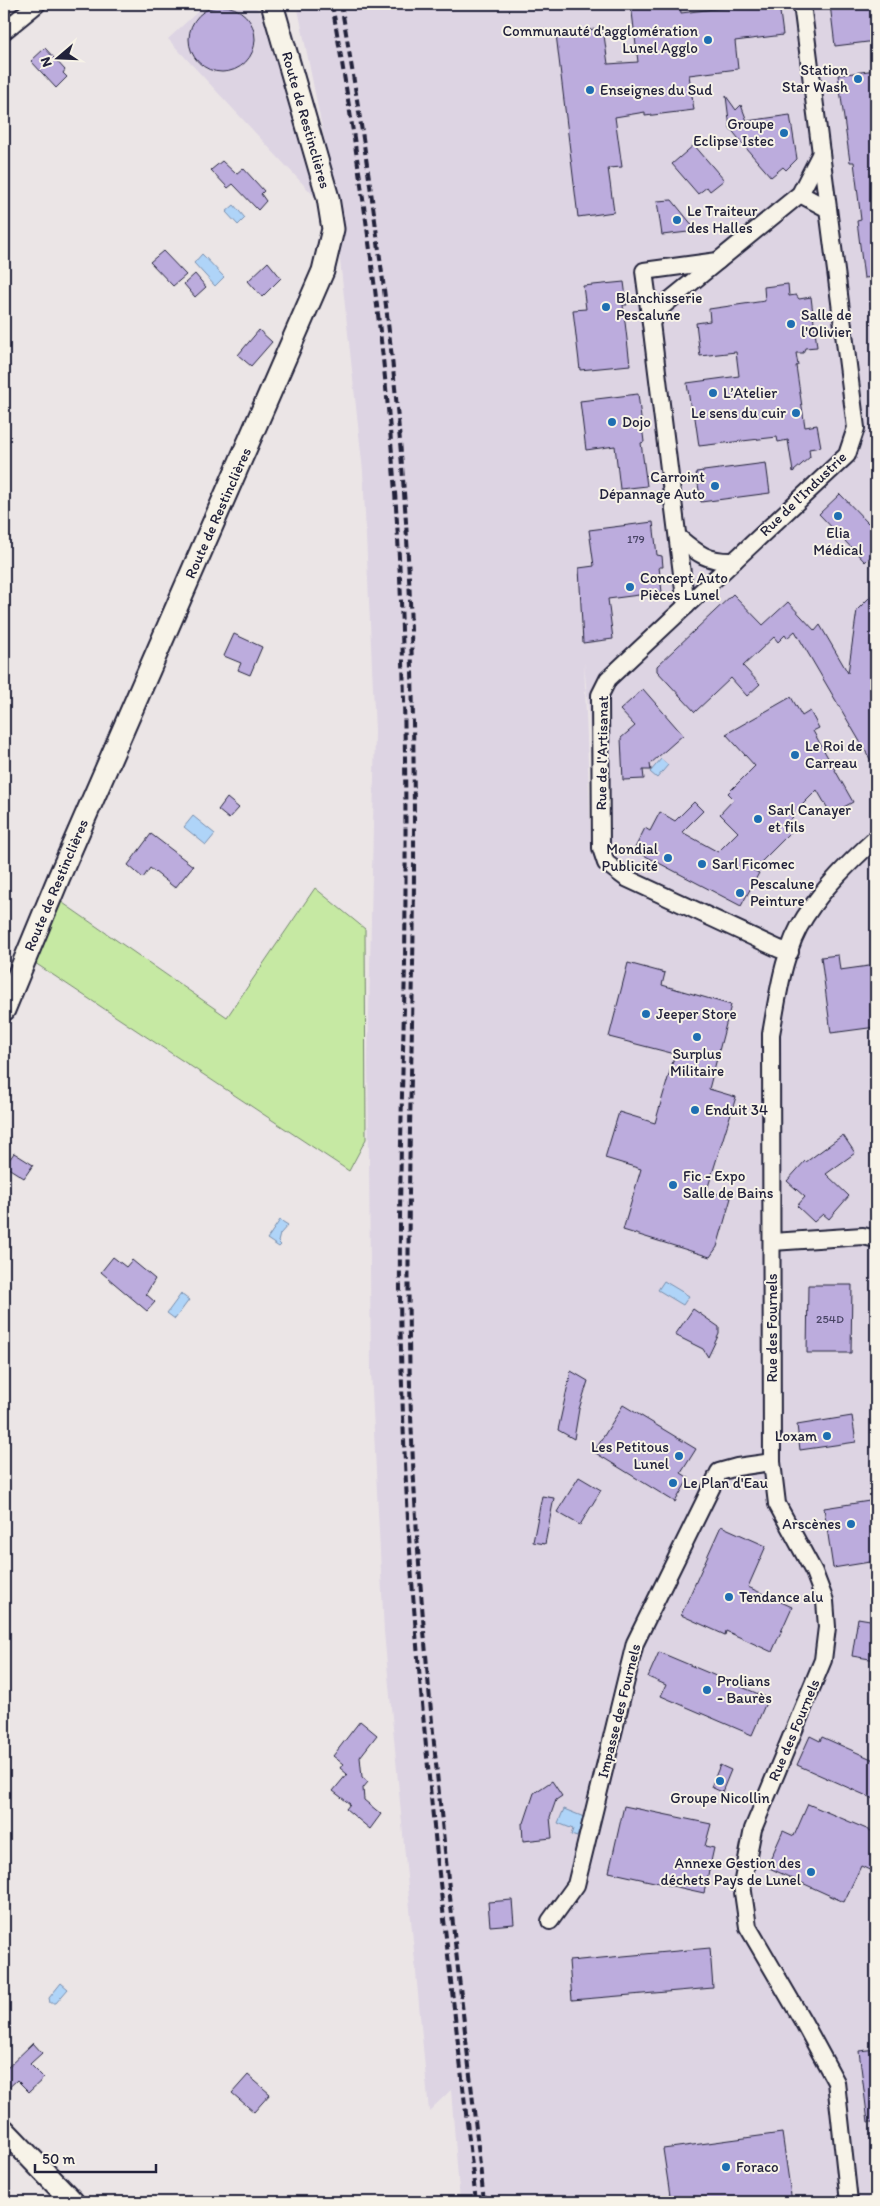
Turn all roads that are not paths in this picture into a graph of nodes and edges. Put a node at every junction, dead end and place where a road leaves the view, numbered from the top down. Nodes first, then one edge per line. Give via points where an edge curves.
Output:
1 (38, 4) edge
2 (272, 4) edge
3 (802, 4) edge
4 (4, 31) edge
5 (821, 152) junction
6 (800, 194) junction
7 (828, 209) junction
8 (718, 261) junction
9 (651, 323) junction
10 (678, 537) junction
11 (734, 561) junction
12 (686, 606) junction
13 (876, 838) edge
14 (790, 952) junction
15 (4, 1010) edge
16 (876, 1239) edge
17 (772, 1242) junction
18 (772, 1462) junction
19 (550, 1921) dead end
20 (4, 2130) edge
21 (73, 2202) edge
22 (849, 2202) edge

1 - 4 street
2 - 15 street, Route de Restinclières via 328,198 333,229 327,257
3 - 5 street, Rue de l'Industrie
5 - 6 street
5 - 7 street, Rue de l'Industrie
6 - 7 street
6 - 8 street
7 - 11 street, Rue de l'Industrie via 856,428 847,455
8 - 9 street via 659,309
8 - 9 street via 644,271
9 - 10 street
10 - 11 street via 711,560
10 - 12 street
11 - 12 street, Rue de l'Industrie
12 - 14 street, Rue de l'Artisanat via 608,679 600,695 601,848 606,863 626,878
13 - 14 street, Rue des Fournels via 841,870 804,918
14 - 17 street, Rue des Fournels via 778,993 772,1034
16 - 17 street via 863,1236
17 - 18 street, Rue des Fournels
18 - 19 street, Impasse des Fournels via 737,1466 719,1472 634,1643 576,1885
18 - 22 street, Rue des Fournels via 777,1504 814,1572 824,1601 827,1627 823,1660 752,1829 742,1885 748,1927 836,2082
20 - 21 street

